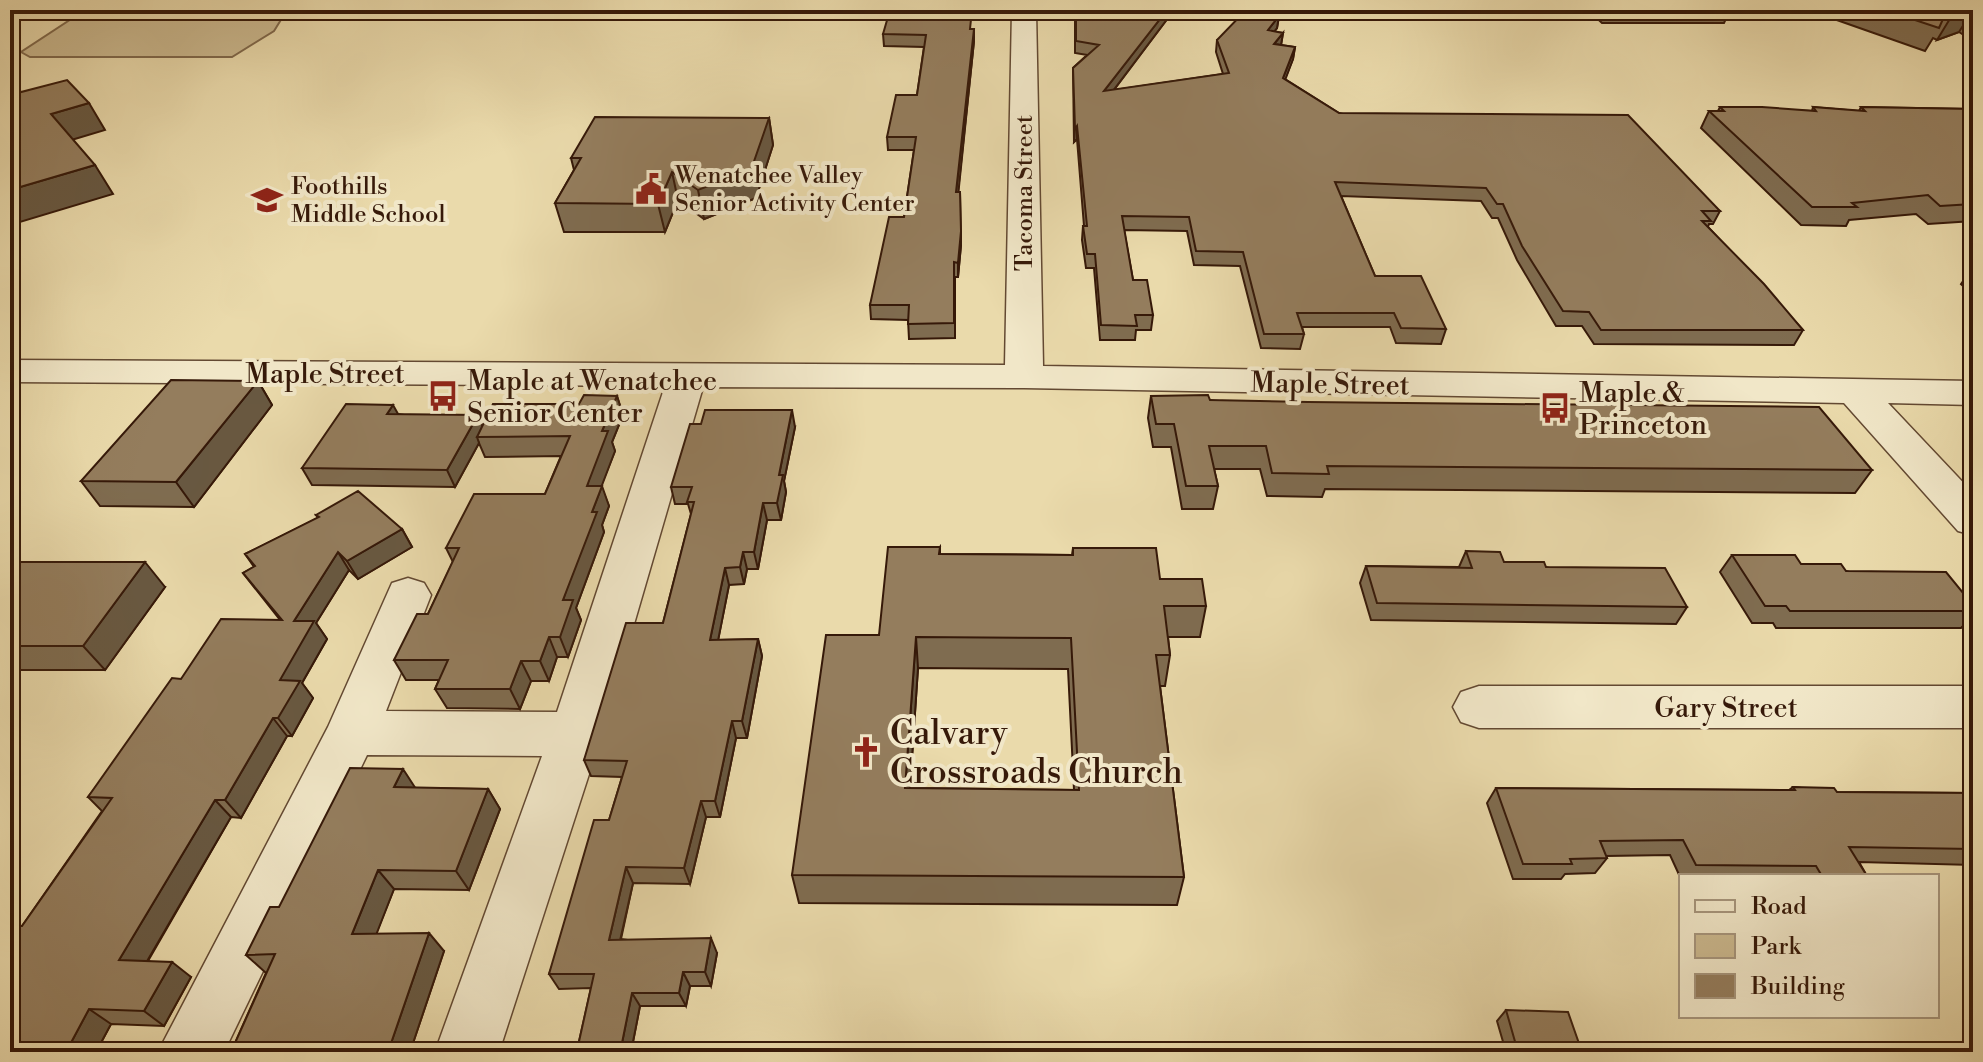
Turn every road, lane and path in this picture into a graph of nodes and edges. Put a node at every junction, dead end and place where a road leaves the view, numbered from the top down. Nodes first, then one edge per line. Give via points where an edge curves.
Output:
1 (1024, 10) edge
2 (10, 371) edge
3 (688, 375) junction
4 (1024, 377) junction
5 (1856, 392) junction
6 (1973, 393) edge
7 (1973, 520) edge
8 (408, 595) dead end
9 (1479, 707) dead end
10 (1973, 707) edge
11 (352, 733) junction
12 (576, 734) junction
13 (190, 1052) edge
14 (467, 1052) edge

1 - 4 street, Tacoma Street
2 - 3 street, Maple Street
3 - 4 street, Maple Street
3 - 12 street
4 - 5 street, Maple Street
5 - 6 street, Maple Street
5 - 7 street
8 - 11 street
9 - 10 street, Gary Street
11 - 12 street
11 - 13 street
12 - 14 street

